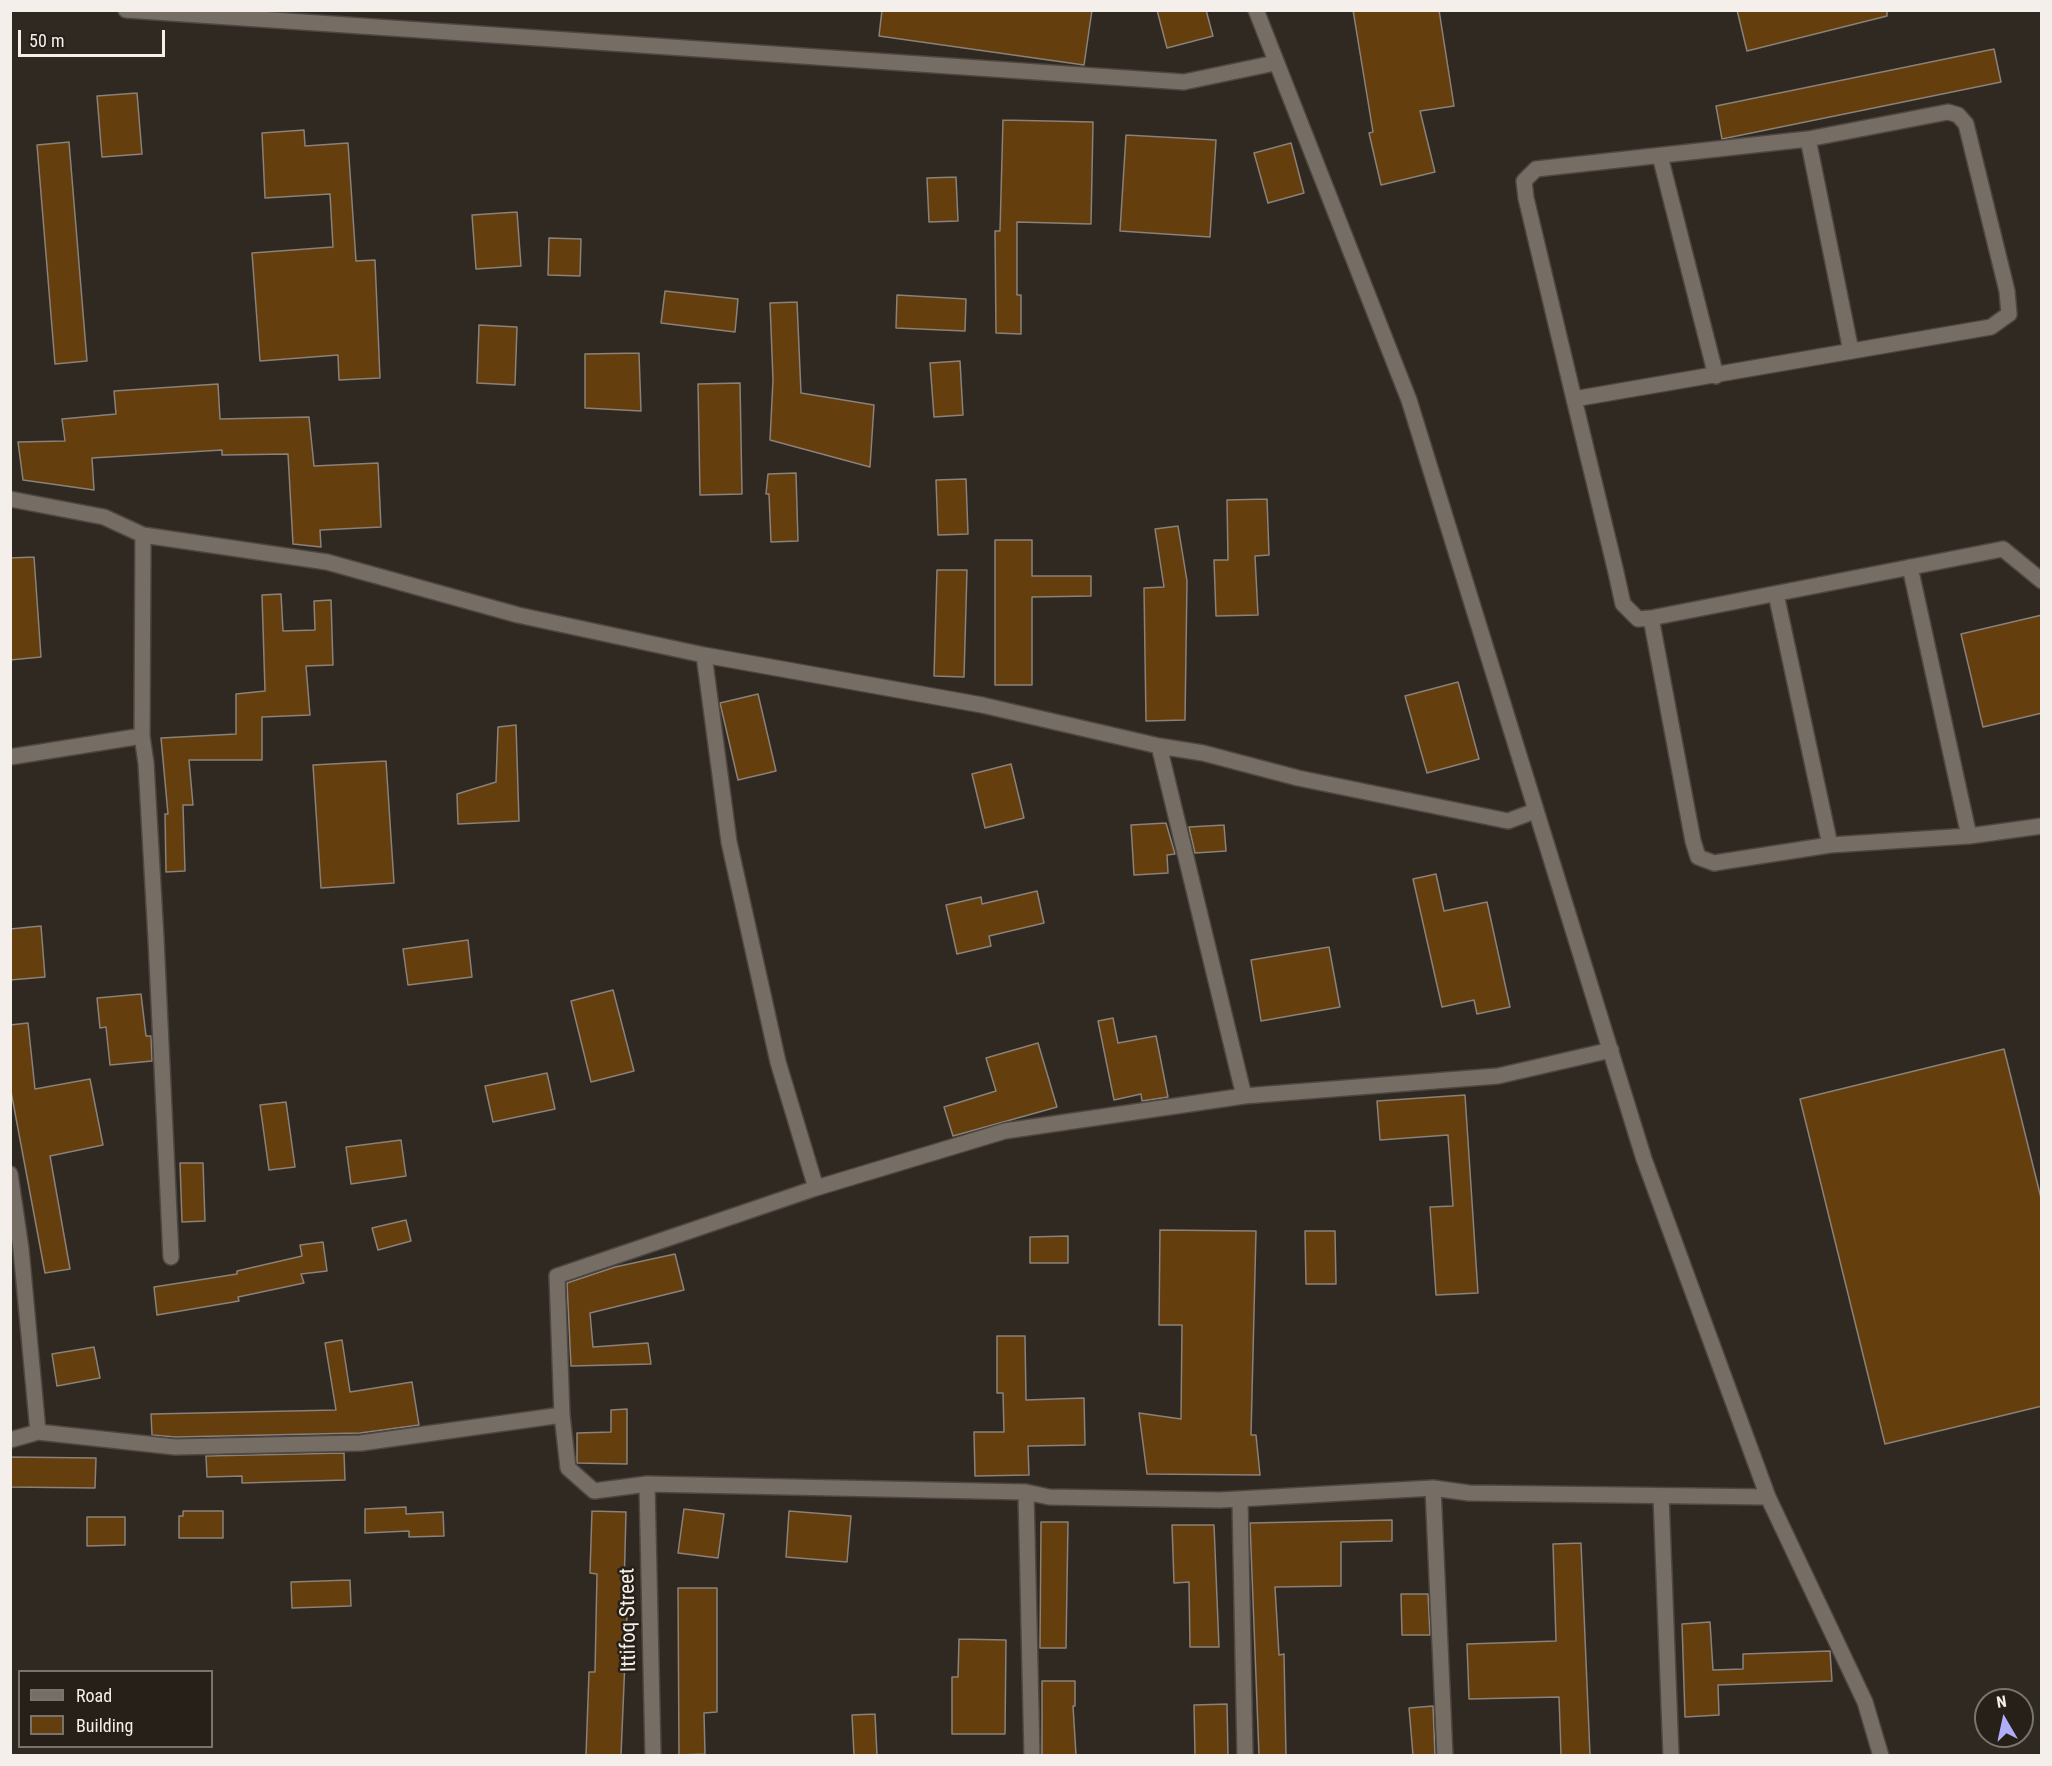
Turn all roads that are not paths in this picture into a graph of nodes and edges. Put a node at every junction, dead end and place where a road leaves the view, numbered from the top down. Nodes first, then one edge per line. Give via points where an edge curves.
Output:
1 (126, 10) edge
2 (1256, 10) edge
3 (1275, 63) junction
4 (1808, 139) junction
5 (1660, 156) junction
6 (1851, 351) junction
7 (1716, 376) junction
8 (1574, 399) junction
9 (10, 499) edge
10 (143, 535) junction
11 (1910, 567) junction
12 (2042, 581) edge
13 (1776, 594) junction
14 (1651, 618) junction
15 (704, 655) junction
16 (142, 736) junction
17 (1160, 746) junction
18 (10, 757) edge
19 (1535, 811) junction
20 (2042, 826) edge
21 (1970, 836) junction
22 (1830, 845) junction
23 (1611, 1050) junction
24 (1244, 1096) junction
25 (10, 1174) edge
26 (816, 1188) junction
27 (171, 1257) dead end
28 (562, 1415) junction
29 (38, 1432) junction
30 (10, 1440) edge
31 (647, 1484) junction
32 (1433, 1488) junction
33 (1026, 1492) junction
34 (1661, 1496) junction
35 (1768, 1497) junction
36 (1240, 1500) junction
37 (653, 1755) edge
38 (1032, 1755) edge
39 (1245, 1755) edge
40 (1445, 1755) edge
41 (1671, 1755) edge
42 (1881, 1755) edge

1 - 3 street via 1184,82
2 - 3 street
3 - 19 street via 1410,400
4 - 5 street
4 - 6 street
4 - 6 street via 1948,112 1958,115 1966,124 2007,291 2009,314 1991,327
5 - 7 street
5 - 8 street via 1536,169 1524,182
6 - 7 street
7 - 8 street
8 - 14 street via 1623,604 1638,619
9 - 10 street via 104,517
10 - 15 street via 327,561 518,615
10 - 16 street
11 - 12 street via 2003,549
11 - 13 street
11 - 21 street
13 - 14 street
13 - 22 street
14 - 22 street via 1698,857 1714,863
15 - 17 street via 982,705
15 - 26 street via 729,842 778,1062
16 - 18 street
16 - 27 street via 156,927
17 - 19 street via 1508,821
17 - 24 street
19 - 23 street
20 - 21 street
21 - 22 street
23 - 24 street via 1498,1076
23 - 35 street via 1644,1159
24 - 26 street via 1005,1131
25 - 29 street
26 - 28 street via 557,1275
28 - 29 street via 361,1443 175,1447
28 - 31 street via 568,1468 594,1491
29 - 30 street
31 - 33 street
31 - 37 street, Ittifoq Street
32 - 34 street via 1469,1493
32 - 36 street
32 - 40 street
33 - 36 street via 1049,1497
33 - 38 street
34 - 35 street
34 - 41 street
35 - 42 street via 1865,1702
36 - 39 street

